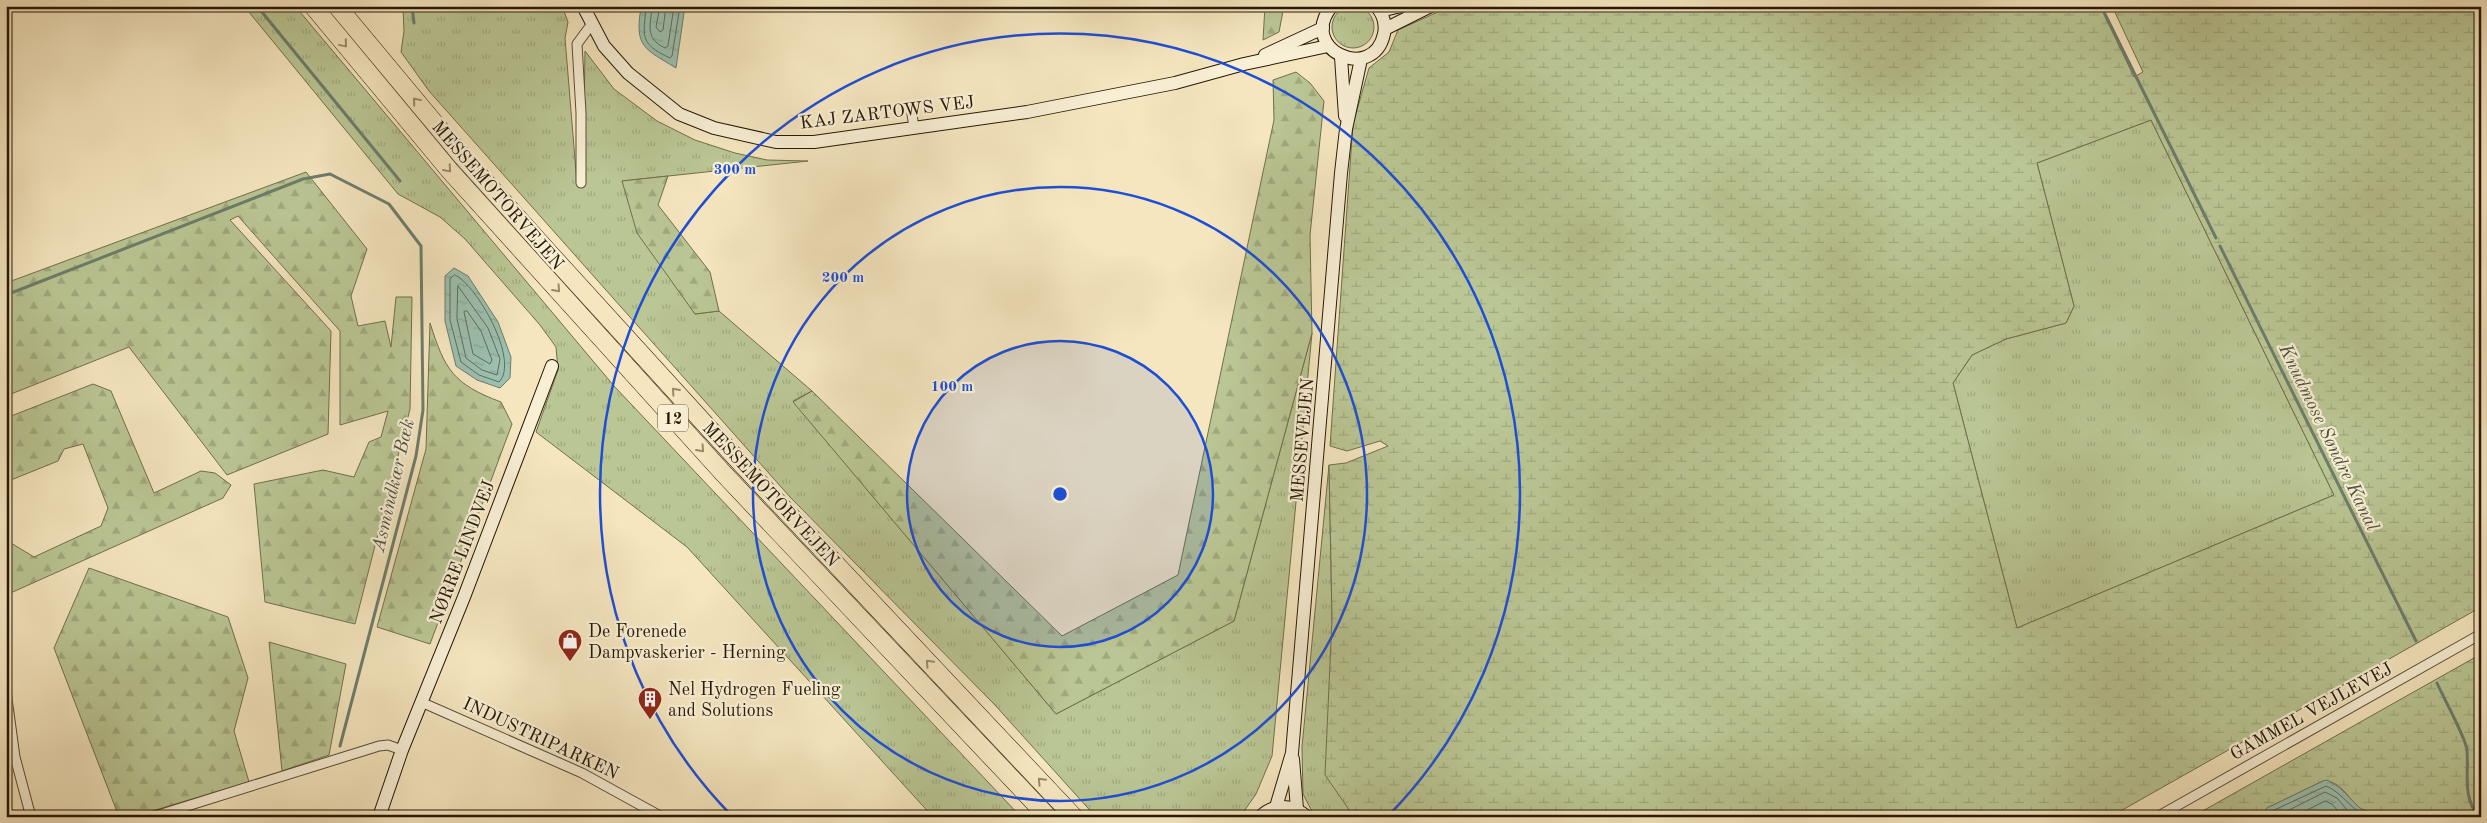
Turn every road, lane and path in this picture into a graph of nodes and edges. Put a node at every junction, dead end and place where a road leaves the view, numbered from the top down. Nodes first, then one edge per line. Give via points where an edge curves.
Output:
1 (313, 6) edge
2 (337, 6) edge
3 (583, 6) edge
4 (1332, 6) edge
5 (1402, 6) edge
6 (1431, 6) edge
7 (1378, 9) edge
8 (592, 25) junction
9 (1323, 28) junction
10 (1385, 29) junction
11 (1328, 46) junction
12 (1341, 56) junction
13 (1361, 58) junction
14 (1244, 64) junction
15 (912, 114) dead end
16 (914, 128) junction
17 (1346, 129) junction
18 (581, 182) dead end
19 (552, 366) dead end
20 (2481, 634) edge
21 (6, 691) edge
22 (421, 702) junction
23 (402, 750) junction
24 (1292, 753) junction
25 (646, 807) junction
26 (1276, 807) junction
27 (1302, 813) edge
28 (167, 815) edge
29 (31, 817) edge
30 (152, 817) edge
31 (379, 817) edge
32 (641, 817) edge
33 (662, 817) edge
34 (1048, 817) edge
35 (1074, 817) edge
36 (1260, 817) edge
37 (2157, 817) edge

1 -> 34 highway, MESSEMOTORVEJEN / 12 via 450,170 723,473
35 -> 2 highway, MESSEMOTORVEJEN / 12 via 735,457 552,256 462,156
3 - 8 street, KAJ ZARTOWS VEJ
4 - 9 street via 1325,16
5 - 7 street
6 - 10 street
7 - 10 street
8 - 16 street, KAJ ZARTOWS VEJ via 604,46 650,93 679,114 714,128 776,142 814,142
8 - 18 street via 577,44
9 - 11 street
9 - 14 street, KAJ ZARTOWS VEJ
10 - 13 street via 1379,47
11 - 12 street
11 - 14 street, KAJ ZARTOWS VEJ
12 - 13 street
12 - 17 street, MESSEVEJEN
13 - 17 street, MESSEVEJEN
14 - 16 street, KAJ ZARTOWS VEJ via 1175,83 1092,100
15 - 16 street
17 - 24 street, MESSEVEJEN
19 - 22 street, NØRRE LINDVEJ via 468,589
20 - 37 street, GAMMEL VEJLEVEJ
21 - 29 street via 15,757
22 - 23 street, NØRRE LINDVEJ
22 - 25 street, INDUSTRIPARKEN via 582,773
23 - 28 street via 388,745 379,746
23 - 31 street, NØRRE LINDVEJ
24 - 26 street, MESSEVEJEN
24 - 27 street, MESSEVEJEN
25 - 32 street
25 - 33 street, INDUSTRIPARKEN
26 - 27 street
26 - 36 street
28 - 30 street

